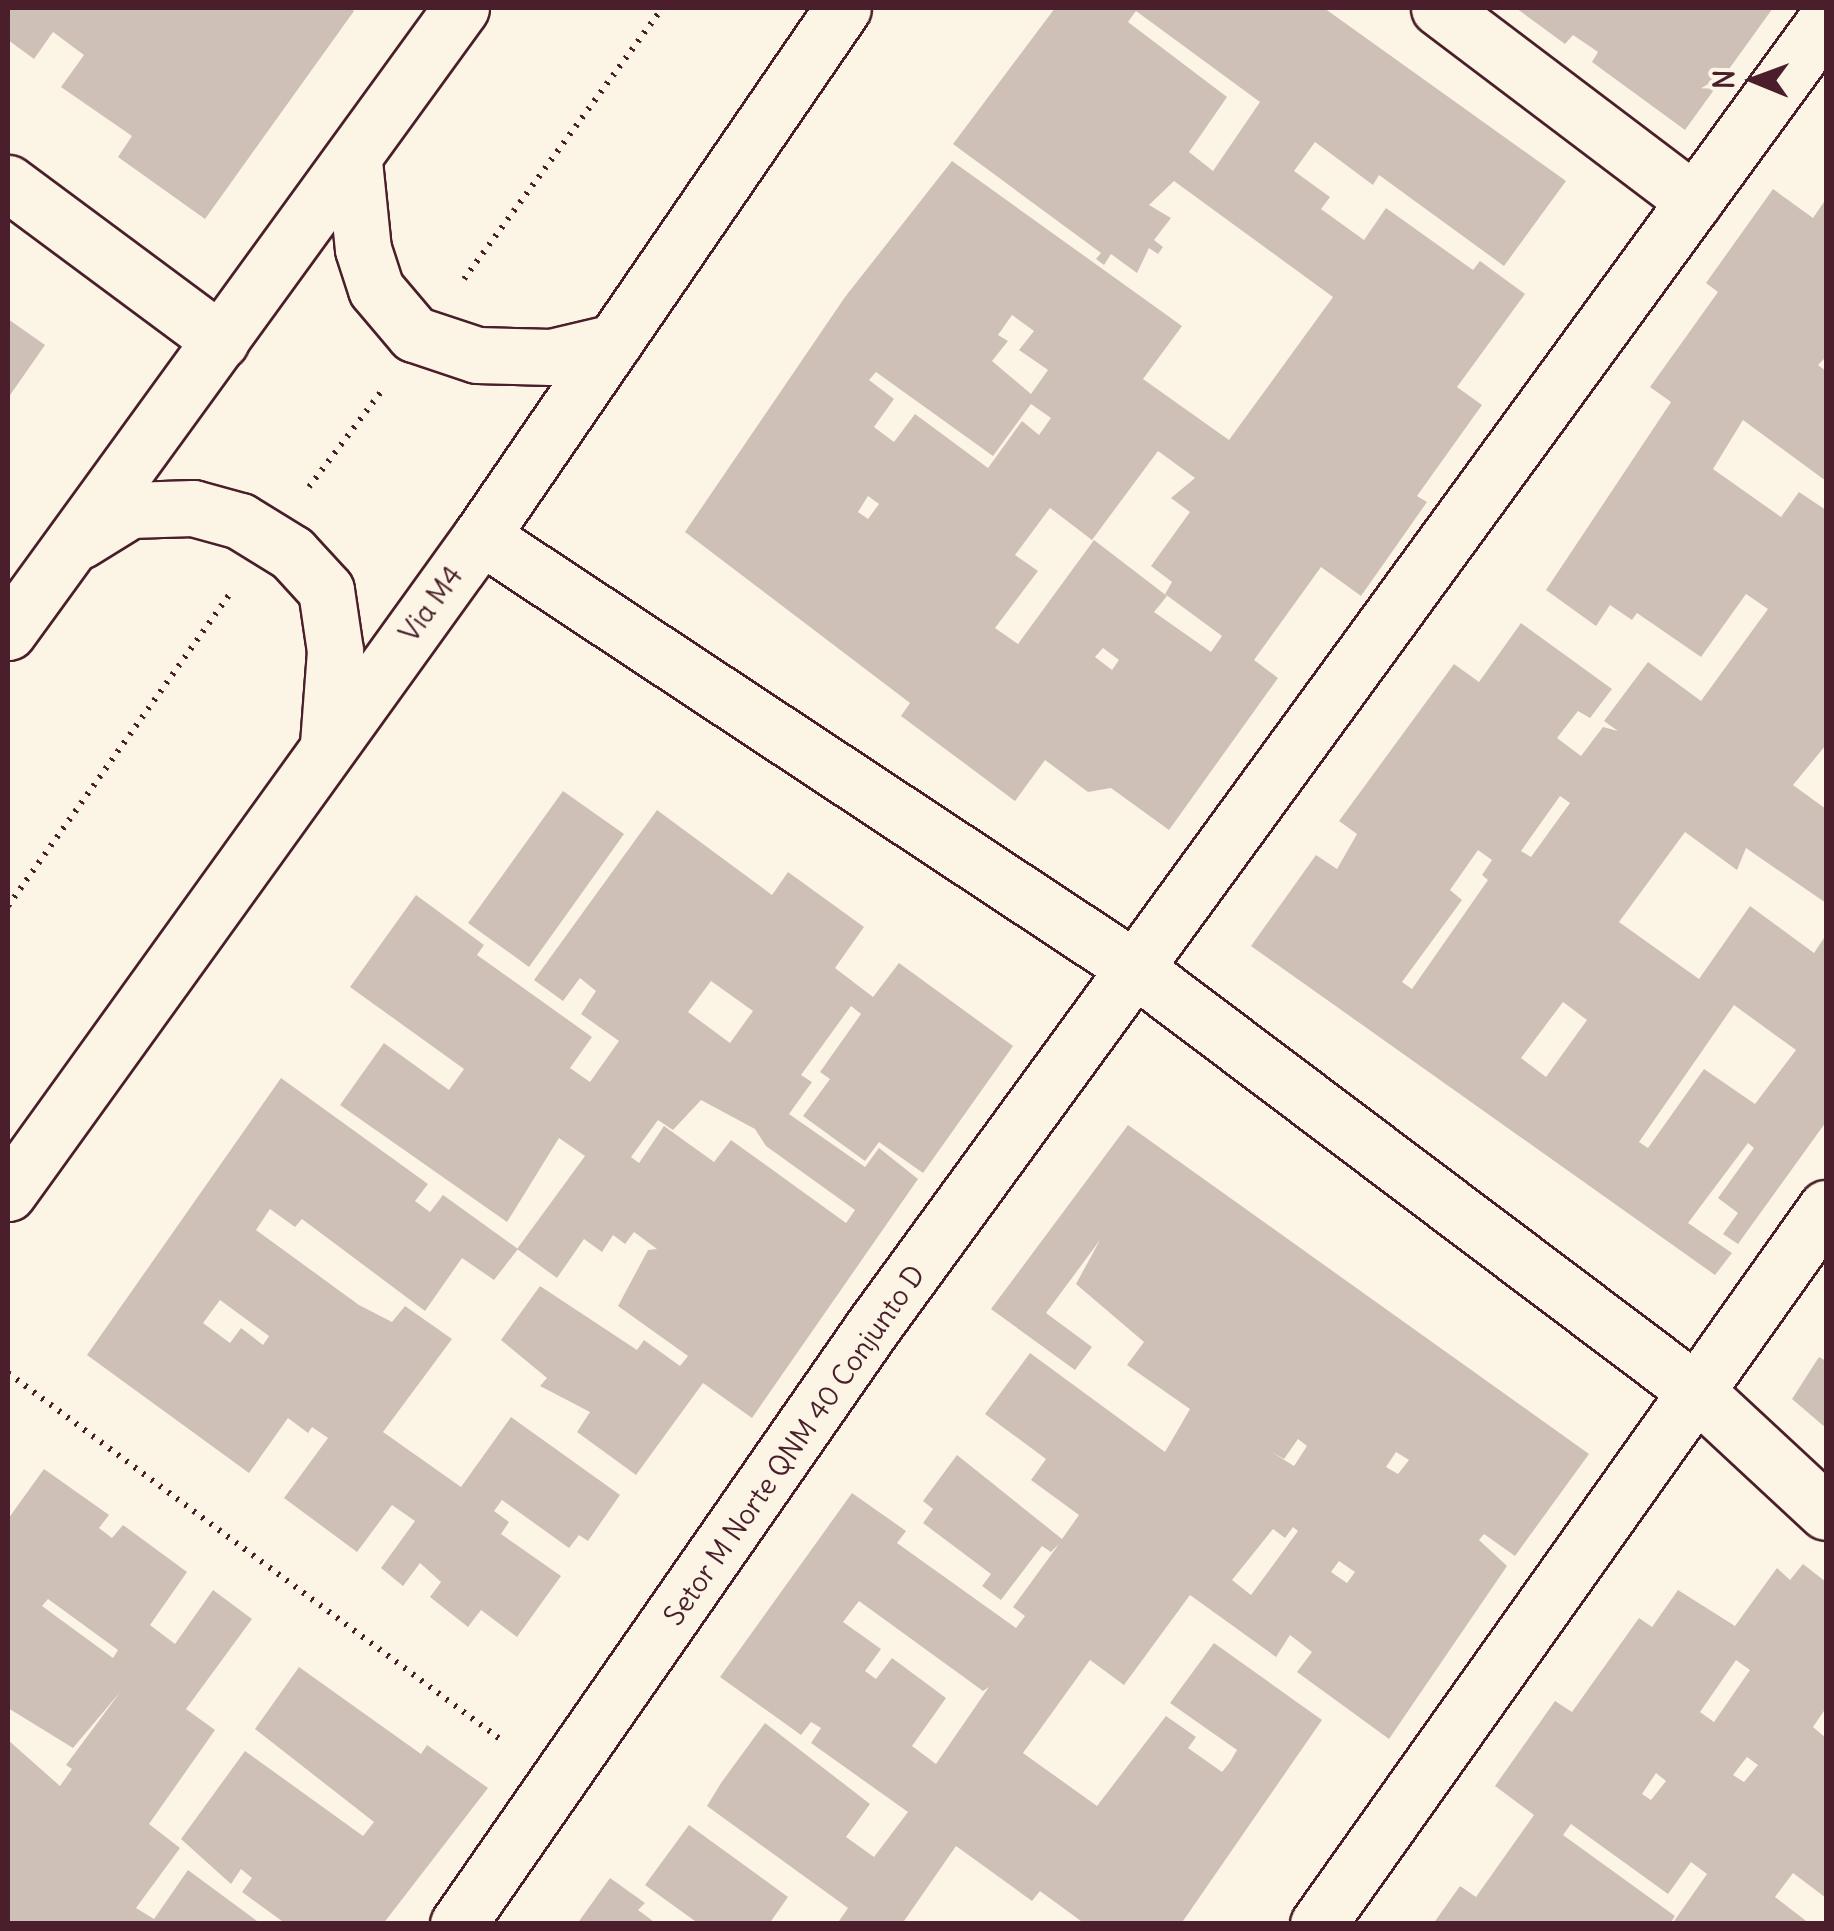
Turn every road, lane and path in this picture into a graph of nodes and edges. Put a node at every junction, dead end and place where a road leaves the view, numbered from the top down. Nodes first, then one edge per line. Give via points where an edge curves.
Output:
1 (461, 8) edge
2 (662, 8) edge
3 (843, 8) edge
4 (1445, 9) edge
5 (1826, 20) edge
6 (354, 161) junction
7 (8, 183) edge
8 (1694, 201) junction
9 (423, 336) junction
10 (221, 341) junction
11 (614, 342) junction
12 (481, 536) junction
13 (270, 539) junction
14 (67, 549) junction
15 (8, 632) edge
16 (328, 744) junction
17 (8, 906) edge
18 (1133, 968) junction
19 (8, 1193) edge
20 (1826, 1208) edge
21 (8, 1373) edge
22 (1697, 1392) junction
23 (1826, 1512) edge
24 (561, 1785) junction
25 (458, 1924) edge
26 (1318, 1924) edge

1 - 6 street
2 - 9 path
3 - 11 street, Via M4
4 - 8 street
5 - 8 street, Setor M Norte QNM 40 Conjunto D
6 - 9 street via 362,248 376,289
6 - 10 street
7 - 10 street
8 - 18 street, Setor M Norte QNM 40 Conjunto D
9 - 11 street via 476,355 551,356
9 - 13 path
10 - 14 street
11 - 12 street, Via M4
12 - 16 street, Via M4
12 - 18 street
13 - 14 street via 193,508 130,510
13 - 16 street via 326,590 336,651
13 - 17 path
14 - 15 street
16 - 19 street, Via M4
18 - 22 street
18 - 24 street, Setor M Norte QNM 40 Conjunto D via 872,1328
20 - 22 street
21 - 24 path
22 - 23 street
22 - 26 street
24 - 25 street, Setor M Norte QNM 40 Conjunto D

